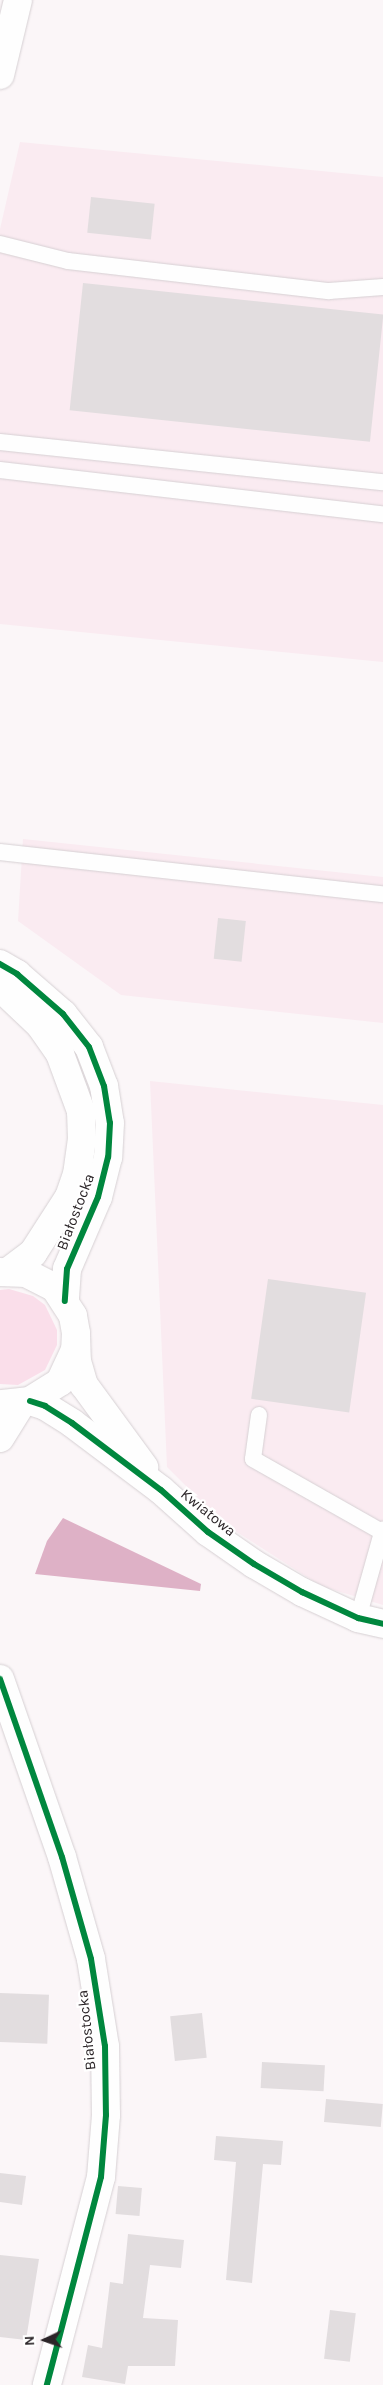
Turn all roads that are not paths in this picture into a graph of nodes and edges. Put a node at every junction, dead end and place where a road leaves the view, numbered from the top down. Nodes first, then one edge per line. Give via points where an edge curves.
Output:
1 (18, 0) edge
2 (0, 75) edge
3 (0, 244) edge
4 (383, 287) edge
5 (0, 442) edge
6 (0, 470) edge
7 (383, 482) edge
8 (383, 514) edge
9 (0, 852) edge
10 (383, 894) edge
11 (0, 964) edge
12 (0, 987) edge
13 (5, 1272) edge
14 (65, 1301) junction
15 (76, 1333) junction
16 (17, 1403) edge
17 (258, 1415) dead end
18 (0, 1438) edge
19 (161, 1490) junction
20 (382, 1531) edge
21 (371, 1621) edge
22 (0, 1679) edge
23 (47, 2385) edge

1 - 2 street
3 - 4 lane via 68,261 329,291
5 - 7 lane
6 - 8 lane
9 - 10 lane
11 - 14 street, Białostocka via 17,974 63,1014 89,1047 104,1086 110,1123 108,1157 98,1197 67,1269
12 - 13 street, Białostocka via 40,1025 60,1054 80,1111 82,1139 77,1174 69,1197 34,1253
13 - 14 street via 41,1279
14 - 15 street
15 - 16 street via 75,1350 60,1382
15 - 19 street, Kwiatowa via 77,1361 84,1385
16 - 18 street
16 - 19 street, Kwiatowa via 45,1406
17 - 20 lane via 253,1459
19 - 21 street, Kwiatowa via 208,1532 254,1564 302,1592
20 - 21 lane
22 - 23 street, Białostocka via 62,1857 91,1959 105,2046 106,2115 101,2177

